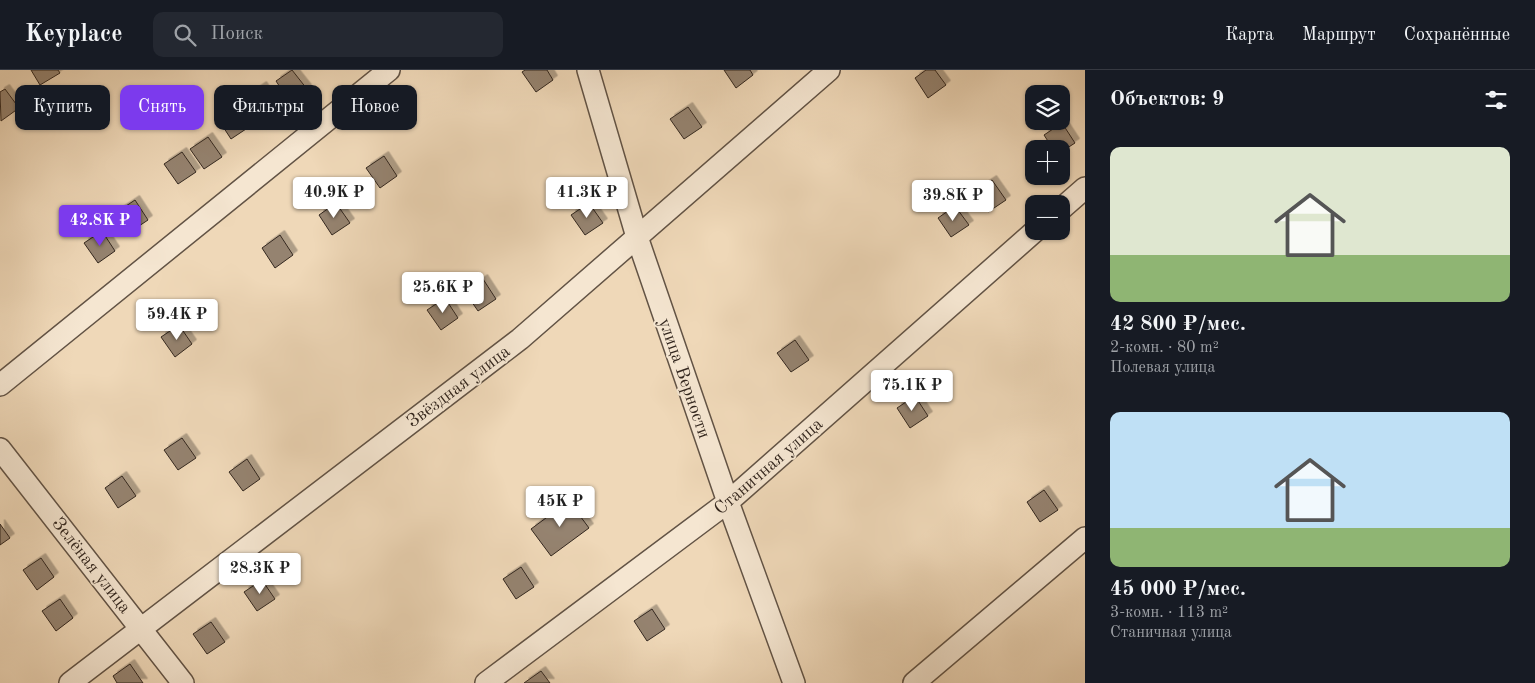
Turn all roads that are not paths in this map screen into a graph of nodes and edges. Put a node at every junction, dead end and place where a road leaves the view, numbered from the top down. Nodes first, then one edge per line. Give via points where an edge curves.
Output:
1 (389, 70) edge
2 (588, 70) edge
3 (829, 70) edge
4 (1085, 188) edge
5 (1070, 200) edge
6 (637, 237) junction
7 (1026, 240) edge
8 (0, 386) edge
9 (0, 448) edge
10 (728, 502) junction
11 (1085, 538) edge
12 (142, 628) junction
13 (70, 683) edge
14 (183, 683) edge
15 (486, 683) edge
16 (794, 683) edge
17 (914, 683) edge

1 - 8 street
2 - 6 street, улица Верности
3 - 6 street, Звёздная улица
4 - 5 street
6 - 10 street, улица Верности
6 - 12 street, Звёздная улица via 520,339
7 - 10 street, Станичная улица
9 - 12 street, Зелёная улица
10 - 15 street, Станичная улица
10 - 16 street, улица Верности
11 - 17 street
12 - 13 street, Звёздная улица
12 - 14 street, Зелёная улица

